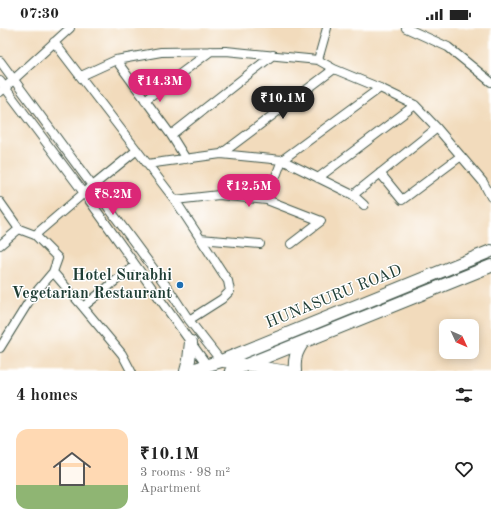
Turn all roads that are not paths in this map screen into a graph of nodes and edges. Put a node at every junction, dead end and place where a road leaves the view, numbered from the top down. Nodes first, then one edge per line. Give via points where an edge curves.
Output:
1 (70, 28) edge
2 (327, 28) edge
3 (406, 28) edge
4 (54, 42) junction
5 (211, 51) junction
6 (273, 56) junction
7 (116, 60) junction
8 (318, 60) junction
9 (0, 62) edge
10 (334, 69) junction
11 (81, 76) junction
12 (13, 80) junction
13 (491, 82) edge
14 (2, 87) edge
15 (380, 88) junction
16 (145, 100) junction
17 (415, 105) junction
18 (437, 128) junction
19 (171, 135) junction
20 (137, 150) junction
21 (221, 154) junction
22 (460, 156) junction
23 (186, 159) junction
24 (282, 160) junction
25 (147, 164) junction
26 (380, 173) junction
27 (318, 178) junction
28 (92, 187) junction
29 (84, 193) junction
30 (353, 195) junction
31 (491, 197) edge
32 (175, 200) junction
33 (267, 200) junction
34 (0, 202) edge
35 (364, 206) dead end
36 (18, 229) junction
37 (35, 235) junction
38 (200, 239) junction
39 (260, 244) dead end
40 (291, 244) dead end
41 (0, 246) edge
42 (491, 251) edge
43 (135, 265) junction
44 (491, 266) edge
45 (53, 272) junction
46 (83, 307) junction
47 (189, 320) junction
48 (191, 342) junction
49 (303, 342) junction
50 (0, 348) edge
51 (221, 361) junction
52 (207, 365) junction
53 (248, 365) junction
54 (131, 371) edge
55 (187, 371) edge
56 (231, 371) edge
57 (286, 371) edge
58 (295, 371) edge

1 - 4 street
2 - 8 street
3 - 13 street via 448,47
4 - 11 street
4 - 12 street
5 - 6 street
5 - 7 street via 161,52
5 - 16 street
6 - 8 street
6 - 19 street
7 - 11 street
7 - 16 street
8 - 10 street
9 - 12 street
10 - 15 street
10 - 21 street
11 - 20 street
12 - 14 street
12 - 28 street
14 - 29 street
15 - 17 street
15 - 24 street
16 - 19 street
17 - 18 street
17 - 27 street
18 - 22 street
18 - 26 street
19 - 23 street
20 - 25 street
20 - 28 street
21 - 23 street
21 - 24 street
22 - 26 street via 402,200
22 - 31 street via 483,182
23 - 25 street
24 - 27 street
24 - 33 street
25 - 32 street
26 - 30 street
27 - 30 street
28 - 29 street
28 - 47 street
29 - 37 street
29 - 43 street
30 - 35 street
32 - 33 street via 219,195
32 - 38 street
33 - 40 street via 321,221
34 - 36 street
36 - 37 street
36 - 41 street
37 - 45 street via 58,258
38 - 39 street
38 - 47 street via 228,281 230,291
42 - 51 highway, HUNASURU ROAD
43 - 46 street
43 - 48 street
44 - 49 highway
45 - 46 street
45 - 50 street via 31,298
46 - 54 street via 122,354
47 - 51 street
48 - 52 street
48 - 55 highway
49 - 53 highway
49 - 58 highway via 294,359
51 - 52 highway, HUNASURU ROAD
51 - 53 main road
52 - 55 highway, HUNASURU ROAD
52 - 56 main road
53 - 56 highway
53 - 57 main road

